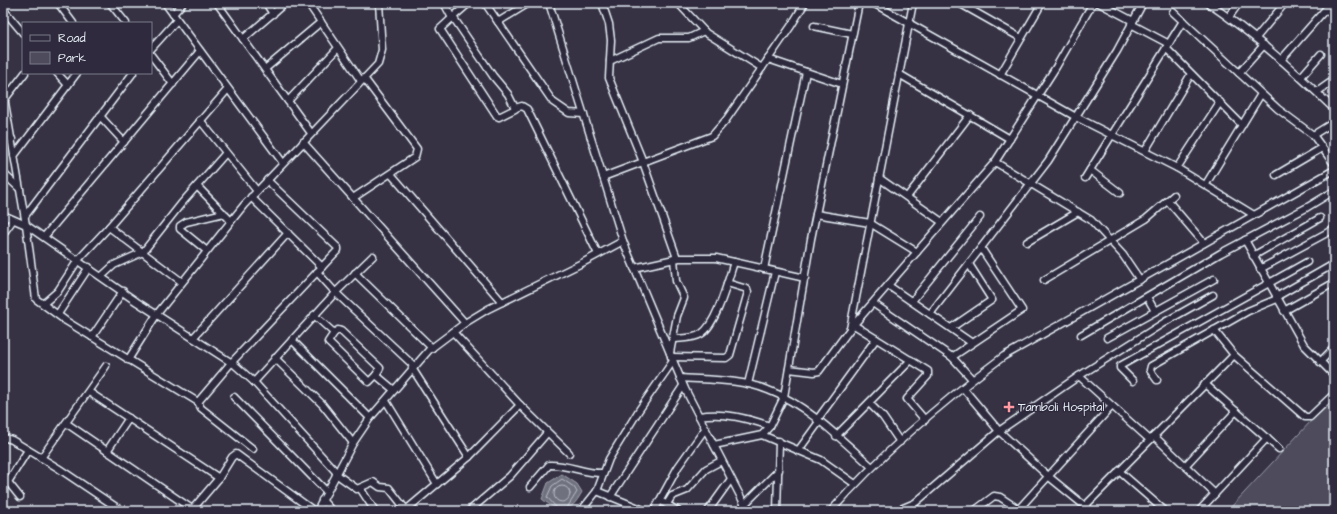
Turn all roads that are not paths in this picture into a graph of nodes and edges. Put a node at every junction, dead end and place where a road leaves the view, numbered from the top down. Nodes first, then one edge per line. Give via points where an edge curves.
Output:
1 (58, 3) edge
2 (110, 3) edge
3 (165, 3) edge
4 (183, 3) edge
5 (217, 3) edge
6 (266, 3) edge
7 (285, 3) edge
8 (308, 3) edge
9 (379, 3) edge
10 (444, 3) edge
11 (469, 3) edge
12 (485, 3) edge
13 (529, 3) edge
14 (549, 3) edge
15 (602, 3) edge
16 (678, 3) edge
17 (804, 3) edge
18 (859, 3) edge
19 (873, 3) edge
20 (913, 3) edge
21 (959, 3) edge
22 (1042, 3) edge
23 (1093, 3) edge
24 (1099, 3) edge
25 (1143, 3) edge
26 (1210, 3) edge
27 (1239, 3) edge
28 (1285, 3) edge
29 (1331, 3) edge
30 (3, 8) edge
31 (1326, 9) junction
32 (1173, 12) dead end
33 (173, 14) junction
34 (273, 14) junction
35 (120, 16) junction
36 (1334, 16) edge
37 (1229, 17) junction
38 (453, 18) junction
39 (177, 20) junction
40 (1183, 21) junction
41 (72, 22) edge
42 (116, 22) edge
43 (125, 22) edge
44 (321, 22) junction
45 (498, 22) junction
46 (1132, 22) junction
47 (909, 23) junction
48 (814, 26) dead end
49 (22, 32) edge
50 (704, 32) junction
51 (852, 34) junction
52 (1021, 38) junction
53 (1256, 38) junction
54 (243, 39) junction
55 (1264, 45) junction
56 (1167, 46) junction
57 (152, 48) edge
58 (338, 48) junction
59 (200, 52) junction
60 (1321, 54) dead end
61 (152, 56) edge
62 (768, 60) junction
63 (1281, 60) junction
64 (610, 61) junction
65 (762, 68) junction
66 (265, 69) junction
67 (806, 72) junction
68 (1239, 73) junction
69 (24, 74) edge
70 (58, 74) edge
71 (76, 74) edge
72 (132, 74) edge
73 (899, 74) junction
74 (1000, 74) junction
75 (1191, 74) junction
76 (1301, 77) junction
77 (362, 80) junction
78 (1334, 80) edge
79 (173, 84) junction
80 (842, 84) junction
81 (68, 85) junction
82 (228, 89) junction
83 (3, 91) edge
84 (1317, 92) junction
85 (1261, 94) junction
86 (1038, 96) junction
87 (5, 99) junction
88 (288, 101) junction
89 (1220, 102) junction
90 (515, 108) junction
91 (1334, 109) edge
92 (584, 114) junction
93 (970, 115) junction
94 (100, 116) junction
95 (1076, 117) junction
96 (200, 120) junction
97 (1334, 122) edge
98 (1242, 125) junction
99 (3, 132) edge
100 (311, 133) junction
101 (1112, 135) junction
102 (1313, 135) junction
103 (1010, 139) junction
104 (12, 140) junction
105 (124, 142) junction
106 (303, 142) junction
107 (1322, 148) junction
108 (1144, 151) junction
109 (225, 154) junction
110 (14, 156) junction
111 (644, 162) junction
112 (995, 162) junction
113 (283, 163) junction
114 (1334, 164) edge
115 (1177, 168) junction
116 (1090, 170) junction
117 (1334, 170) edge
118 (3, 174) edge
119 (391, 174) junction
120 (1276, 175) dead end
121 (603, 177) junction
122 (879, 178) junction
123 (1085, 178) dead end
124 (267, 180) junction
125 (1206, 184) junction
126 (1031, 185) junction
127 (197, 186) junction
128 (20, 189) junction
129 (257, 191) junction
130 (1334, 191) edge
131 (1120, 193) dead end
132 (1174, 195) dead end
133 (251, 197) junction
134 (907, 197) junction
135 (353, 198) junction
136 (1168, 201) junction
137 (1078, 212) junction
138 (224, 213) junction
139 (816, 214) junction
140 (3, 215) edge
141 (1254, 215) junction
142 (25, 216) junction
143 (980, 217) dead end
144 (1320, 218) dead end
145 (13, 220) junction
146 (231, 221) junction
147 (942, 222) junction
148 (870, 223) junction
149 (26, 225) junction
150 (109, 227) junction
151 (1334, 229) edge
152 (288, 233) junction
153 (3, 234) edge
154 (44, 237) junction
155 (1245, 240) junction
156 (623, 241) junction
157 (1110, 241) junction
158 (1027, 242) dead end
159 (1204, 243) junction
160 (981, 248) junction
161 (207, 251) junction
162 (143, 252) junction
163 (917, 252) junction
164 (598, 254) junction
165 (373, 256) dead end
166 (1253, 256) junction
167 (676, 258) junction
168 (78, 260) junction
169 (734, 262) junction
170 (1308, 262) dead end
171 (969, 264) junction
172 (1334, 264) edge
173 (88, 267) junction
174 (322, 267) junction
175 (634, 268) junction
176 (764, 269) junction
177 (1260, 269) junction
178 (317, 272) junction
179 (775, 272) junction
180 (355, 273) junction
181 (102, 276) junction
182 (805, 278) junction
183 (1214, 278) dead end
184 (1044, 280) dead end
185 (1140, 280) junction
186 (182, 282) junction
187 (727, 283) junction
188 (1268, 283) junction
189 (1330, 285) dead end
190 (889, 286) junction
191 (123, 291) junction
192 (335, 292) junction
193 (1213, 295) dead end
194 (1147, 297) junction
195 (1276, 298) junction
196 (912, 301) junction
197 (502, 302) junction
198 (43, 304) junction
199 (874, 304) junction
200 (1155, 311) junction
201 (1284, 311) junction
202 (58, 314) junction
203 (157, 314) junction
204 (930, 314) junction
205 (314, 315) junction
206 (465, 323) junction
207 (852, 327) junction
208 (951, 328) junction
209 (1214, 330) junction
210 (453, 332) junction
211 (334, 333) junction
212 (1081, 335) dead end
213 (92, 337) junction
214 (193, 338) junction
215 (1107, 338) dead end
216 (674, 339) junction
217 (876, 339) junction
218 (292, 340) junction
219 (972, 343) junction
220 (432, 348) junction
221 (1334, 348) edge
222 (1234, 355) junction
223 (671, 357) junction
224 (952, 357) junction
225 (275, 358) junction
226 (128, 360) junction
227 (911, 360) junction
228 (231, 362) junction
229 (1320, 362) junction
230 (106, 366) dead end
231 (413, 367) junction
232 (790, 369) junction
233 (1334, 375) edge
234 (376, 376) junction
235 (1079, 376) junction
236 (680, 378) junction
237 (972, 380) junction
238 (1157, 380) dead end
239 (1133, 381) dead end
240 (254, 382) junction
241 (748, 384) junction
242 (1205, 384) junction
243 (683, 386) junction
244 (963, 388) junction
245 (394, 390) junction
246 (89, 392) junction
247 (1334, 394) edge
248 (234, 397) dead end
249 (784, 397) junction
250 (386, 401) junction
251 (198, 402) junction
252 (868, 403) junction
253 (520, 405) junction
254 (1112, 406) junction
255 (1236, 411) junction
256 (699, 416) junction
257 (129, 418) junction
258 (370, 418) junction
259 (925, 420) junction
260 (818, 421) junction
261 (66, 423) junction
262 (770, 426) junction
263 (705, 429) junction
264 (999, 431) junction
265 (547, 433) junction
266 (762, 435) junction
267 (836, 436) junction
268 (3, 437) edge
269 (1152, 438) junction
270 (1267, 438) junction
271 (779, 441) junction
272 (900, 442) junction
273 (354, 443) junction
274 (714, 445) junction
275 (253, 449) dead end
276 (1279, 449) dead end
277 (28, 450) junction
278 (107, 451) junction
279 (798, 451) junction
280 (569, 453) dead end
281 (469, 457) junction
282 (41, 458) junction
283 (722, 461) junction
284 (1185, 466) junction
285 (872, 467) junction
286 (779, 470) junction
287 (1119, 471) junction
288 (337, 473) junction
289 (603, 473) junction
290 (1048, 476) junction
291 (219, 478) junction
292 (731, 479) junction
293 (437, 484) junction
294 (855, 484) junction
295 (530, 487) dead end
296 (360, 488) junction
297 (596, 491) junction
298 (327, 492) junction
299 (1215, 494) junction
300 (20, 497) dead end
301 (610, 497) junction
302 (322, 500) junction
303 (660, 500) junction
304 (667, 504) junction
305 (744, 505) junction
306 (912, 505) junction
307 (1085, 506) junction
308 (192, 510) edge
309 (406, 510) edge
310 (1017, 510) edge
311 (122, 511) edge
312 (315, 511) edge
313 (332, 511) edge
314 (375, 511) edge
315 (469, 511) edge
316 (581, 511) edge
317 (646, 511) edge
318 (654, 511) edge
319 (678, 511) edge
320 (708, 511) edge
321 (748, 511) edge
322 (777, 511) edge
323 (830, 511) edge
324 (896, 511) edge
325 (918, 511) edge
326 (974, 511) edge
327 (1091, 511) edge
328 (1165, 511) edge
329 (1199, 511) edge

1 - 41 street
2 - 35 street
3 - 33 street
4 - 33 street
5 - 54 street
6 - 34 street
7 - 34 street
8 - 44 street
9 - 77 street via 382,50 378,64
10 - 38 street
11 - 38 street
12 - 45 street
13 - 45 street
14 - 92 street
15 - 64 street via 609,24
16 - 50 street
17 - 62 street
18 - 51 street
19 - 47 street
20 - 47 street
21 - 52 street
22 - 52 street
23 - 86 street
24 - 46 street
25 - 46 street
26 - 37 street
27 - 37 street
28 - 53 street
29 - 31 street
30 - 49 street
31 - 36 street
31 - 63 street
32 - 40 street
33 - 39 street
34 - 54 street
35 - 42 street
35 - 43 street
37 - 53 street
38 - 90 street via 508,94
38 - 90 street via 440,29 497,116
39 - 57 street
39 - 59 street
40 - 56 street
40 - 68 street
44 - 58 street
44 - 66 street
45 - 92 street via 553,102 569,113
46 - 56 street
46 - 95 street
47 - 73 street
47 - 74 street
48 - 51 street
50 - 64 street via 688,38 659,38
50 - 65 street
51 - 80 street
52 - 74 street
53 - 55 street
54 - 66 street
55 - 63 street
55 - 68 street
56 - 75 street
56 - 101 street
58 - 77 street
58 - 88 street
59 - 79 street
59 - 82 street
60 - 76 street
61 - 79 street
62 - 65 street
62 - 67 street
63 - 76 street
64 - 111 street via 609,78
65 - 111 street via 712,136
66 - 88 street
67 - 80 street
67 - 176 street
68 - 85 street
69 - 87 street
70 - 81 street
71 - 81 street
72 - 94 street
73 - 93 street
73 - 122 street
74 - 86 street
75 - 89 street
75 - 108 street
76 - 84 street
77 - 100 street
77 - 119 street via 417,149 415,157
78 - 84 street
79 - 105 street
80 - 139 street
81 - 110 street
82 - 96 street
82 - 113 street
83 - 87 street
84 - 91 street
85 - 98 street
85 - 102 street
86 - 95 street
86 - 103 street
87 - 104 street
88 - 100 street
89 - 98 street
89 - 115 street
90 - 164 street via 522,106 527,109
92 - 121 street
93 - 103 street
93 - 134 street
94 - 105 street
94 - 142 street
95 - 101 street
95 - 126 street
96 - 109 street
96 - 150 street
97 - 102 street
98 - 125 street
99 - 104 street
100 - 106 street
101 - 108 street
101 - 116 street
102 - 107 street
103 - 112 street
104 - 110 street
105 - 154 street
106 - 113 street
106 - 135 street
107 - 114 street
107 - 120 street
108 - 115 street
109 - 127 street
109 - 129 street
110 - 128 street
111 - 121 street
111 - 167 street
112 - 126 street
112 - 147 street
113 - 124 street
115 - 125 street
116 - 123 street
116 - 131 street
117 - 141 street
118 - 128 street
119 - 135 street
119 - 197 street
121 - 156 street
122 - 134 street
122 - 148 street
124 - 129 street
124 - 174 street via 338,248
125 - 141 street
126 - 137 street
126 - 160 street
127 - 138 street
127 - 162 street
128 - 142 street
129 - 133 street
130 - 155 street
132 - 136 street
133 - 146 street
133 - 152 street
134 - 147 street
135 - 206 street
136 - 157 street via 1146,219
136 - 159 street
137 - 157 street via 1091,220
137 - 158 street
138 - 146 street
138 - 161 street via 186,222 180,226 180,229
139 - 148 street
139 - 182 street
140 - 145 street
141 - 159 street
142 - 149 street
143 - 196 street
144 - 166 street
145 - 149 street
145 - 153 street
146 - 161 street
147 - 163 street
148 - 163 street
148 - 207 street
149 - 154 street
149 - 198 street via 36,299
150 - 162 street
150 - 168 street
151 - 177 street
152 - 174 street
152 - 214 street
154 - 168 street
155 - 166 street
155 - 194 street
156 - 164 street
156 - 175 street
157 - 184 street
157 - 185 street via 1124,254
159 - 185 street
160 - 171 street
160 - 219 street via 1022,310
161 - 186 street
162 - 181 street via 114,265
162 - 186 street
163 - 190 street
164 - 197 street
165 - 180 street
166 - 177 street
167 - 169 street via 716,258
167 - 175 street
167 - 216 street via 676,281 684,298 677,316
168 - 173 street
168 - 198 street via 58,291
169 - 176 street
169 - 187 street
170 - 188 street
171 - 204 street
171 - 208 street via 992,300
172 - 195 street
173 - 181 street
173 - 202 street
174 - 178 street
175 - 223 street
176 - 179 street
177 - 188 street
178 - 192 street
178 - 228 street
179 - 182 street
179 - 241 street
180 - 192 street
180 - 220 street
181 - 191 street
182 - 232 street
183 - 200 street
185 - 237 street via 1004,356
186 - 203 street
187 - 216 street via 718,308 704,331 693,337
187 - 223 street via 747,289 748,292 730,355 726,358
188 - 195 street
188 - 239 street via 1120,366
189 - 201 street
190 - 196 street
190 - 199 street
191 - 203 street
191 - 213 street
192 - 205 street
192 - 231 street
193 - 235 street
194 - 200 street
194 - 212 street
195 - 201 street
195 - 209 street
196 - 204 street
197 - 206 street
198 - 202 street
199 - 207 street
199 - 224 street
200 - 215 street
201 - 229 street via 1304,345
202 - 213 street
203 - 214 street
203 - 226 street
204 - 208 street
205 - 211 street
205 - 218 street
206 - 210 street
207 - 217 street
207 - 232 street via 817,372
208 - 219 street
209 - 222 street
209 - 238 street via 1151,366 1150,370
210 - 220 street
210 - 253 street
211 - 234 street via 340,330 380,368
211 - 234 street via 328,342 369,382
213 - 226 street
214 - 228 street
216 - 223 street
217 - 227 street
217 - 260 street
218 - 225 street
218 - 258 street
219 - 224 street
220 - 231 street
221 - 229 street
222 - 242 street
222 - 247 street via 1308,418
223 - 236 street
223 - 289 street
224 - 237 street
225 - 240 street
225 - 273 street via 322,404
226 - 251 street
227 - 252 street
227 - 259 street via 929,373 907,399
228 - 240 street
228 - 251 street
229 - 233 street
230 - 246 street
231 - 245 street
231 - 281 street
232 - 249 street
234 - 245 street
235 - 254 street
235 - 264 street
236 - 241 street
236 - 243 street
237 - 244 street
240 - 288 street
241 - 249 street via 768,389
242 - 255 street
242 - 269 street
243 - 256 street
243 - 301 street
244 - 259 street
244 - 264 street
245 - 250 street
246 - 257 street
246 - 261 street
248 - 298 street
249 - 260 street
249 - 262 street
250 - 258 street
250 - 293 street
251 - 275 street via 201,408
252 - 267 street
252 - 272 street
253 - 265 street
253 - 281 street
254 - 269 street
254 - 290 street
255 - 270 street
255 - 284 street
256 - 262 street via 724,414
256 - 263 street
257 - 278 street
257 - 291 street
258 - 273 street
259 - 272 street
260 - 267 street
260 - 279 street
261 - 278 street
261 - 282 street
262 - 266 street
263 - 274 street
263 - 303 street via 678,467
264 - 290 street
264 - 306 street
265 - 280 street
265 - 315 street via 510,476
266 - 271 street
266 - 274 street
267 - 285 street
268 - 277 street
269 - 284 street
269 - 287 street
270 - 276 street
270 - 299 street
271 - 279 street
271 - 286 street
272 - 285 street
273 - 288 street
274 - 283 street
277 - 282 street
277 - 300 street via 8,482
278 - 308 street
279 - 294 street via 820,460
281 - 293 street
282 - 311 street
283 - 292 street
283 - 304 street via 706,469 687,490 672,496
284 - 299 street
285 - 294 street
286 - 305 street
286 - 322 street
287 - 307 street
287 - 328 street
288 - 296 street via 357,489
288 - 298 street
289 - 295 street via 549,465
289 - 297 street
290 - 307 street
290 - 310 street
291 - 308 street
291 - 312 street via 232,457 239,454
292 - 305 street
292 - 320 street
293 - 309 street
294 - 323 street
296 - 309 street via 373,482 380,487 389,488
296 - 314 street
297 - 301 street
297 - 316 street
298 - 302 street
299 - 329 street
301 - 317 street
302 - 312 street
302 - 313 street
303 - 304 street
303 - 318 street
304 - 319 street
305 - 321 street
306 - 324 street
306 - 325 street
307 - 327 street
310 - 326 street via 1000,497 994,496

